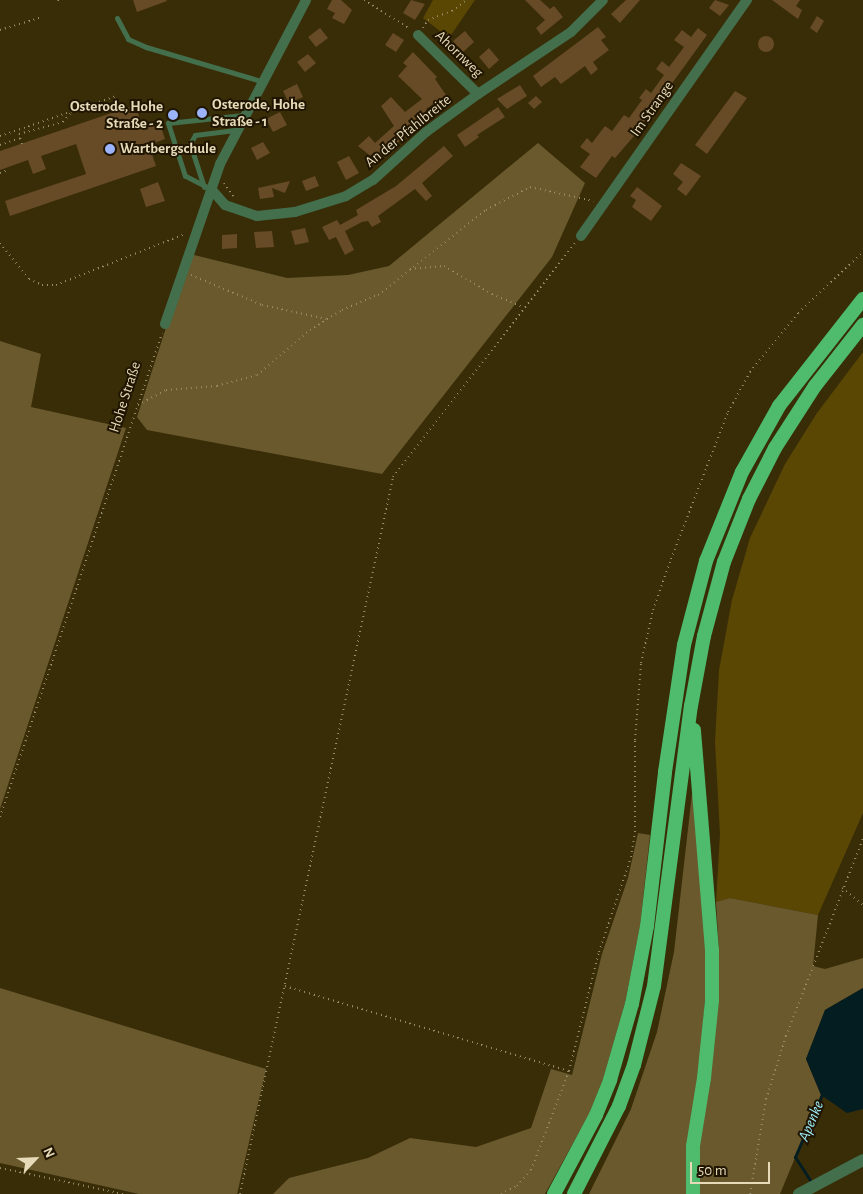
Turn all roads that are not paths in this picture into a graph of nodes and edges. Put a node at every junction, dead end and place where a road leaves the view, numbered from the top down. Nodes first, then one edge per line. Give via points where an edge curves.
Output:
1 (306, 0) edge
2 (747, 0) edge
3 (599, 1) edge
4 (117, 18) dead end
5 (418, 35) road end
6 (261, 81) junction
7 (478, 94) junction
8 (244, 115) junction
9 (235, 130) junction
10 (205, 187) junction
11 (581, 236) road end
12 (863, 299) edge
13 (165, 324) road end
14 (863, 325) edge
15 (691, 706) junction
16 (863, 1160) edge
17 (803, 1192) edge
18 (554, 1194) edge
19 (574, 1194) edge
20 (693, 1194) edge

1 - 6 street
2 - 11 street, Im Strange
3 - 7 street, An der Pfahlbreite via 571,32
4 - 6 lane via 128,39 146,47
5 - 7 street, Ahornweg
6 - 8 street
7 - 10 street, An der Pfahlbreite via 426,132 373,180 322,206 257,216 225,206
8 - 9 street
8 - 10 lane via 168,122 185,176
9 - 10 street via 220,164
9 - 10 lane via 195,134 190,144
10 - 13 street via 196,229
12 - 18 highway via 779,406 742,472 706,561 684,645 647,926 632,1004 596,1116
14 - 15 highway via 794,416 749,499 713,599
15 - 19 highway via 661,951 650,1003 619,1106
15 - 20 highway via 712,950 704,1078 693,1146
16 - 17 street

